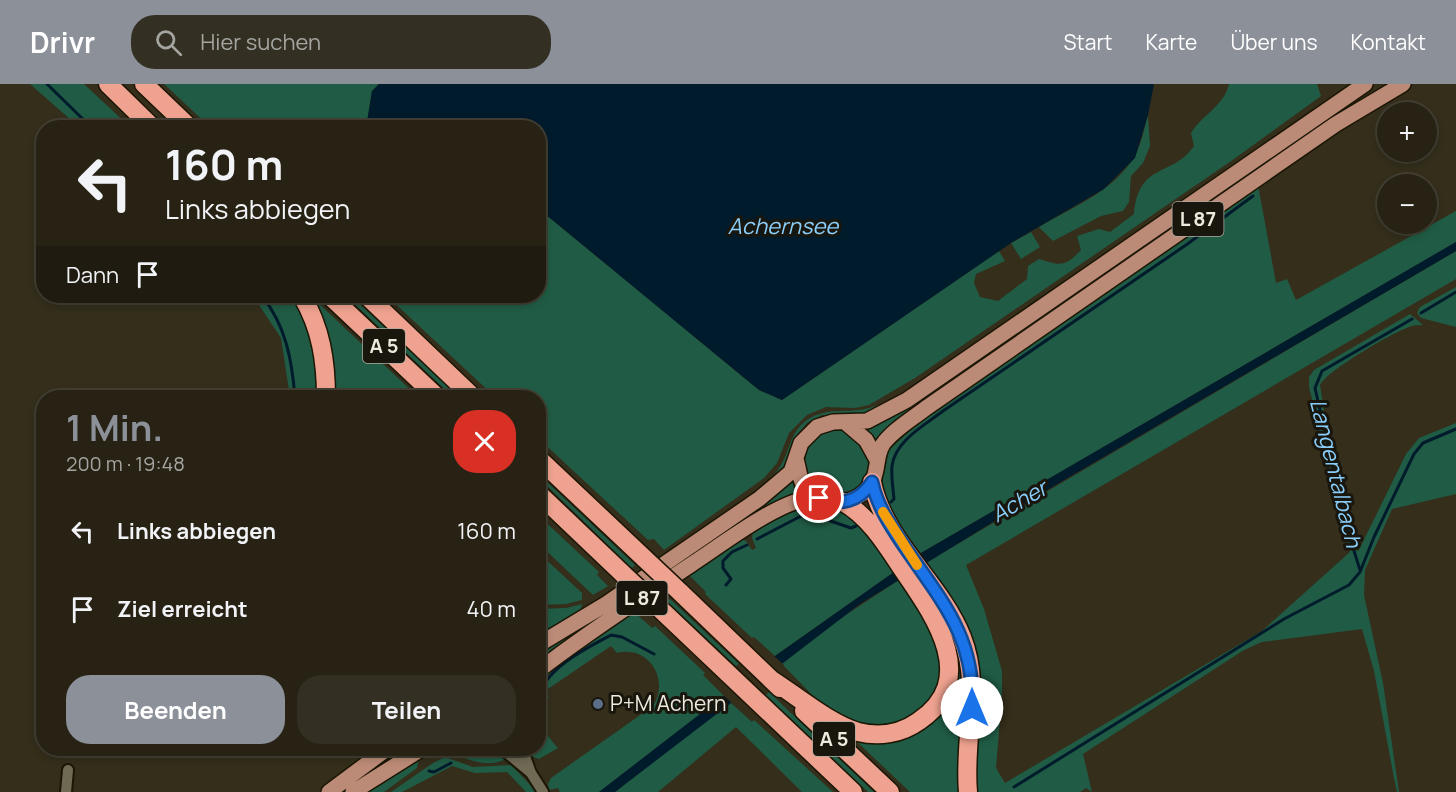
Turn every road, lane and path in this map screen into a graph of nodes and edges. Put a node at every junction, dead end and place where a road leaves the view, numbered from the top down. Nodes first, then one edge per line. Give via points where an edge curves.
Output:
1 (108, 84) edge
2 (144, 84) edge
3 (1365, 84) edge
4 (1403, 84) edge
5 (145, 120) edge
6 (182, 120) edge
7 (306, 303) edge
8 (337, 303) edge
9 (374, 303) edge
10 (326, 390) edge
11 (430, 390) edge
12 (466, 390) edge
13 (846, 423) junction
14 (796, 459) junction
15 (878, 460) junction
16 (546, 466) edge
17 (872, 482) junction
18 (816, 497) junction
19 (546, 501) edge
20 (843, 502) junction
21 (899, 552) junction
22 (921, 584) junction
23 (546, 640) edge
24 (546, 665) edge
25 (776, 684) junction
26 (377, 756) edge
27 (410, 756) edge
28 (511, 756) edge
29 (525, 756) edge
30 (68, 770) dead end
31 (531, 773) junction
32 (66, 792) edge
33 (329, 792) edge
34 (353, 792) edge
35 (543, 792) edge
36 (853, 792) edge
37 (890, 792) edge
38 (968, 792) edge

1 - 5 highway
2 - 6 highway
3 - 13 main road, L 87 via 907,400 867,421
4 - 15 main road, L 87 via 1336,124 926,408 884,443
7 - 10 highway via 322,344
8 - 11 highway, A 5
9 - 12 highway, A 5
13 - 14 main road via 828,423 812,430 801,443
13 - 15 main road via 866,440
14 - 18 main road via 804,486
14 - 23 main road, L 87 via 788,475 746,509
15 - 17 main road
16 - 25 highway, A 5, bridge
17 - 20 main road via 859,496
17 - 21 highway
18 - 20 main road
18 - 24 main road, L 87 via 793,503 747,528
19 - 36 highway, A 5, bridge
20 - 21 highway
21 - 22 highway
22 - 25 highway via 949,659 942,694 919,721 890,733 858,732
22 - 38 highway via 960,632 971,665
25 - 37 highway, A 5
26 - 33 main road
27 - 34 main road
28 - 31 street
29 - 31 street
30 - 32 street
31 - 35 street

